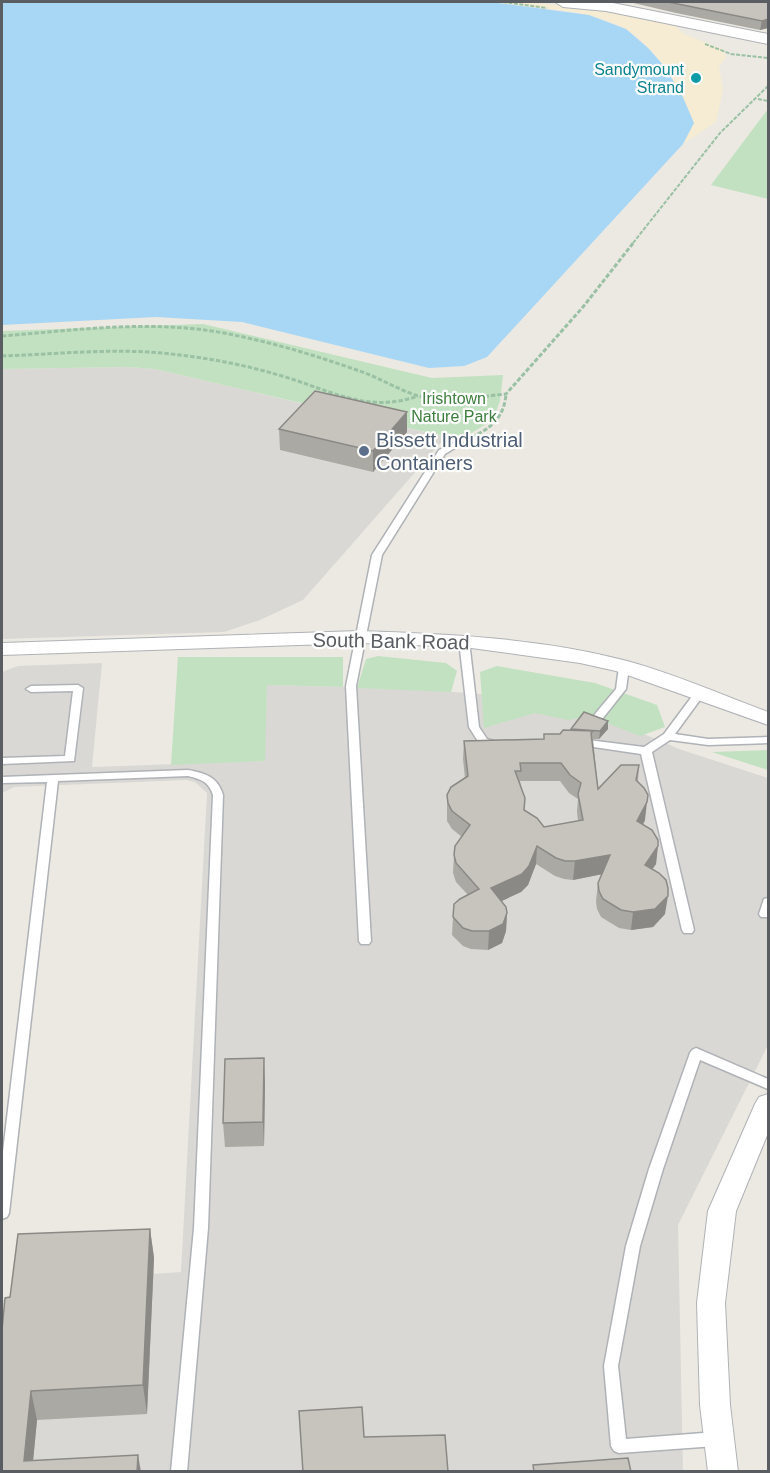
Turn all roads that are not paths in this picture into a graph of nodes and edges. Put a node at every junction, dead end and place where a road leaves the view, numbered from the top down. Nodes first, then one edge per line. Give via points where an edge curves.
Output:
1 (563, 2) edge
2 (768, 39) edge
3 (454, 446) road end
4 (360, 637) junction
5 (464, 641) junction
6 (2, 649) edge
7 (624, 667) junction
8 (31, 689) dead end
9 (700, 693) junction
10 (599, 716) edge
11 (768, 719) edge
12 (668, 736) junction
13 (768, 740) edge
14 (570, 743) edge
15 (504, 745) edge
16 (646, 751) junction
17 (2, 761) edge
18 (53, 778) junction
19 (2, 780) edge
20 (688, 930) dead end
21 (365, 941) dead end
22 (768, 1084) edge
23 (768, 1104) edge
24 (2, 1214) edge
25 (719, 1439) junction
26 (179, 1472) edge
27 (723, 1472) edge

1 - 2 main road via 606,6
3 - 4 lane via 442,452 377,555
4 - 5 street, South Bank Road
4 - 6 street, South Bank Road
4 - 21 lane via 351,687
5 - 7 street, South Bank Road
5 - 15 lane via 474,727 483,741
7 - 9 street, South Bank Road
7 - 10 lane via 621,689
8 - 17 lane via 78,688 70,759
9 - 11 street, South Bank Road
9 - 12 lane
12 - 13 lane via 708,742
12 - 16 lane
14 - 16 lane
16 - 20 lane
18 - 19 lane
18 - 24 lane
18 - 26 lane via 189,773 206,776 216,784 218,795 201,1228
22 - 25 lane via 696,1053 633,1246 611,1366 619,1446
23 - 25 street via 722,1211 711,1303
25 - 27 street

